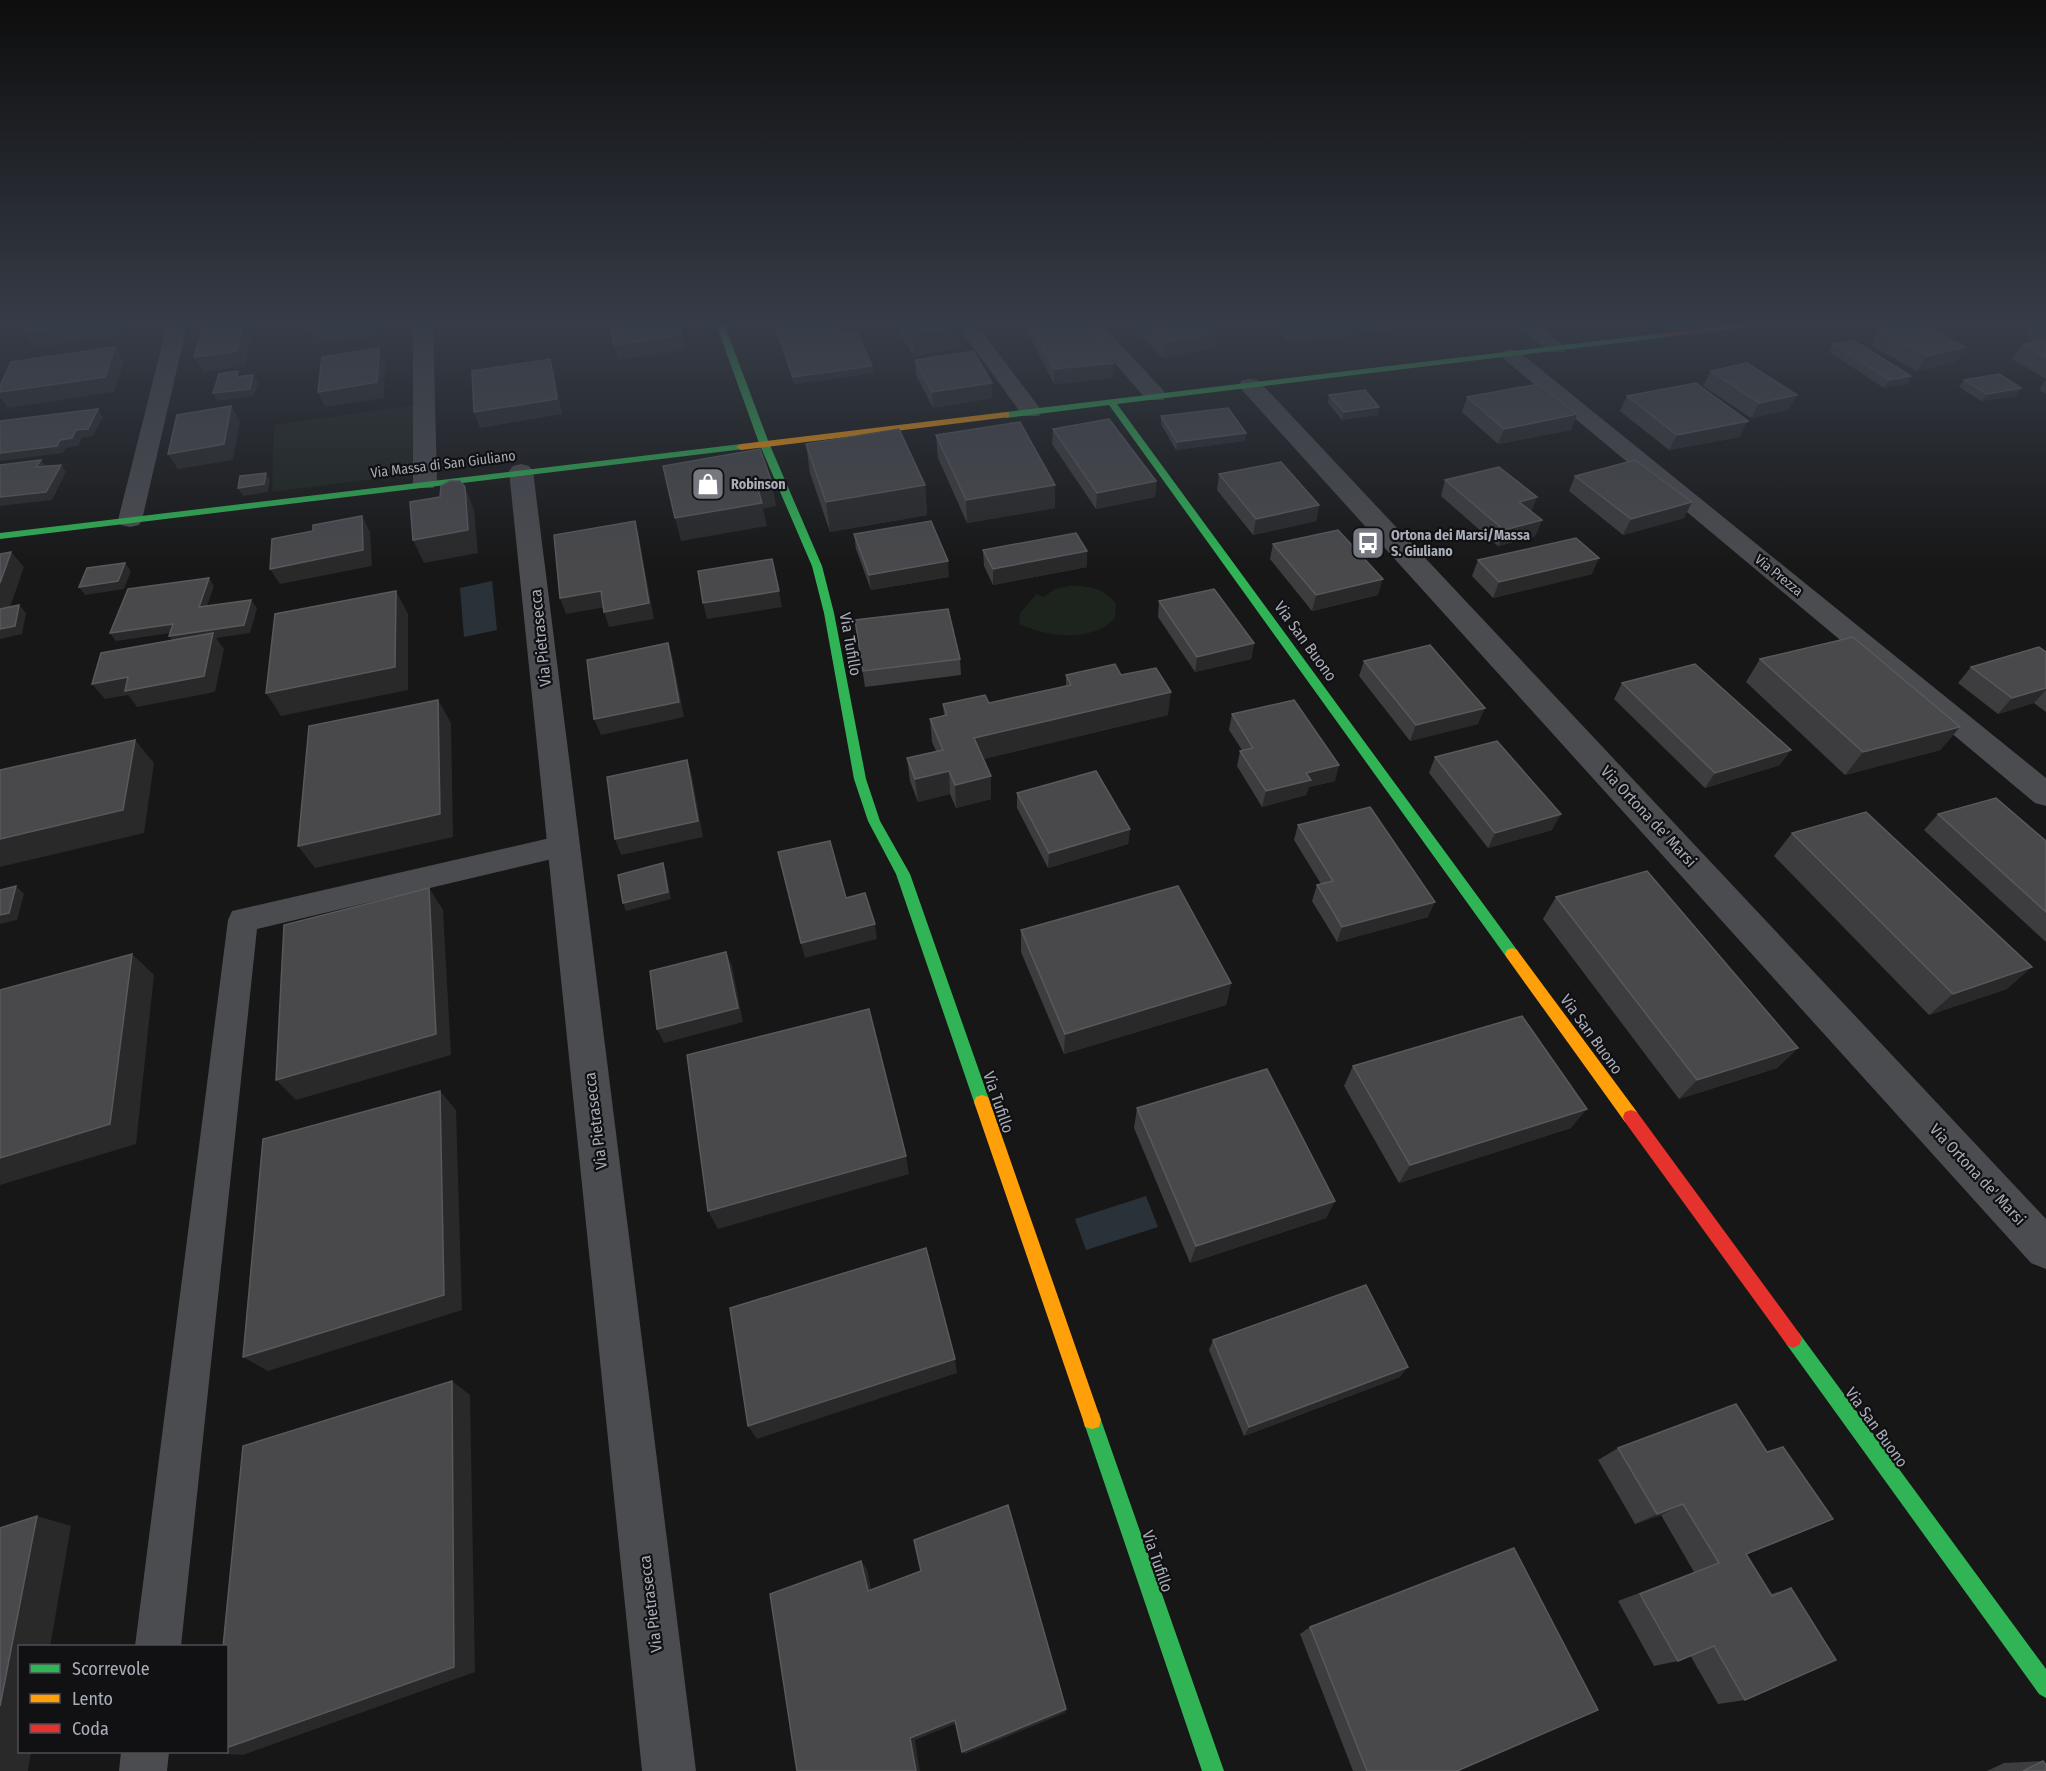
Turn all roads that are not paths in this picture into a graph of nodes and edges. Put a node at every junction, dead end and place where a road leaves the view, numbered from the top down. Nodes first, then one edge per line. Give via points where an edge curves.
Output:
1 (158, 404) edge
2 (424, 404) edge
3 (749, 404) edge
4 (1026, 404) edge
5 (1089, 404) edge
6 (1112, 404) edge
7 (1267, 404) edge
8 (1570, 404) edge
9 (1031, 411) junction
10 (764, 443) junction
11 (521, 471) junction
12 (425, 483) junction
13 (130, 519) junction
14 (0, 536) edge
15 (2046, 795) edge
16 (563, 846) junction
17 (2046, 1249) edge
18 (158, 1645) edge
19 (2046, 1687) edge
20 (145, 1753) edge
21 (143, 1771) edge
22 (669, 1771) edge
23 (1213, 1771) edge

1 - 13 street
2 - 12 street
3 - 10 street, Via Tufillo
4 - 9 street
5 - 9 street, Via Massa di San Giuliano
6 - 19 street, Via San Buono
7 - 17 street, Via Ortona de' Marsi
8 - 15 street, Via Prezza
9 - 10 street, Via Massa di San Giuliano
10 - 11 street, Via Massa di San Giuliano
10 - 23 street, Via Tufillo via 824,588 867,803 903,874
11 - 12 street, Via Massa di San Giuliano
11 - 16 street, Via Pietrasecca
12 - 13 street, Via Massa di San Giuliano
13 - 14 street, Via Massa di San Giuliano
16 - 18 lane via 243,920
16 - 22 street, Via Pietrasecca
20 - 21 lane

